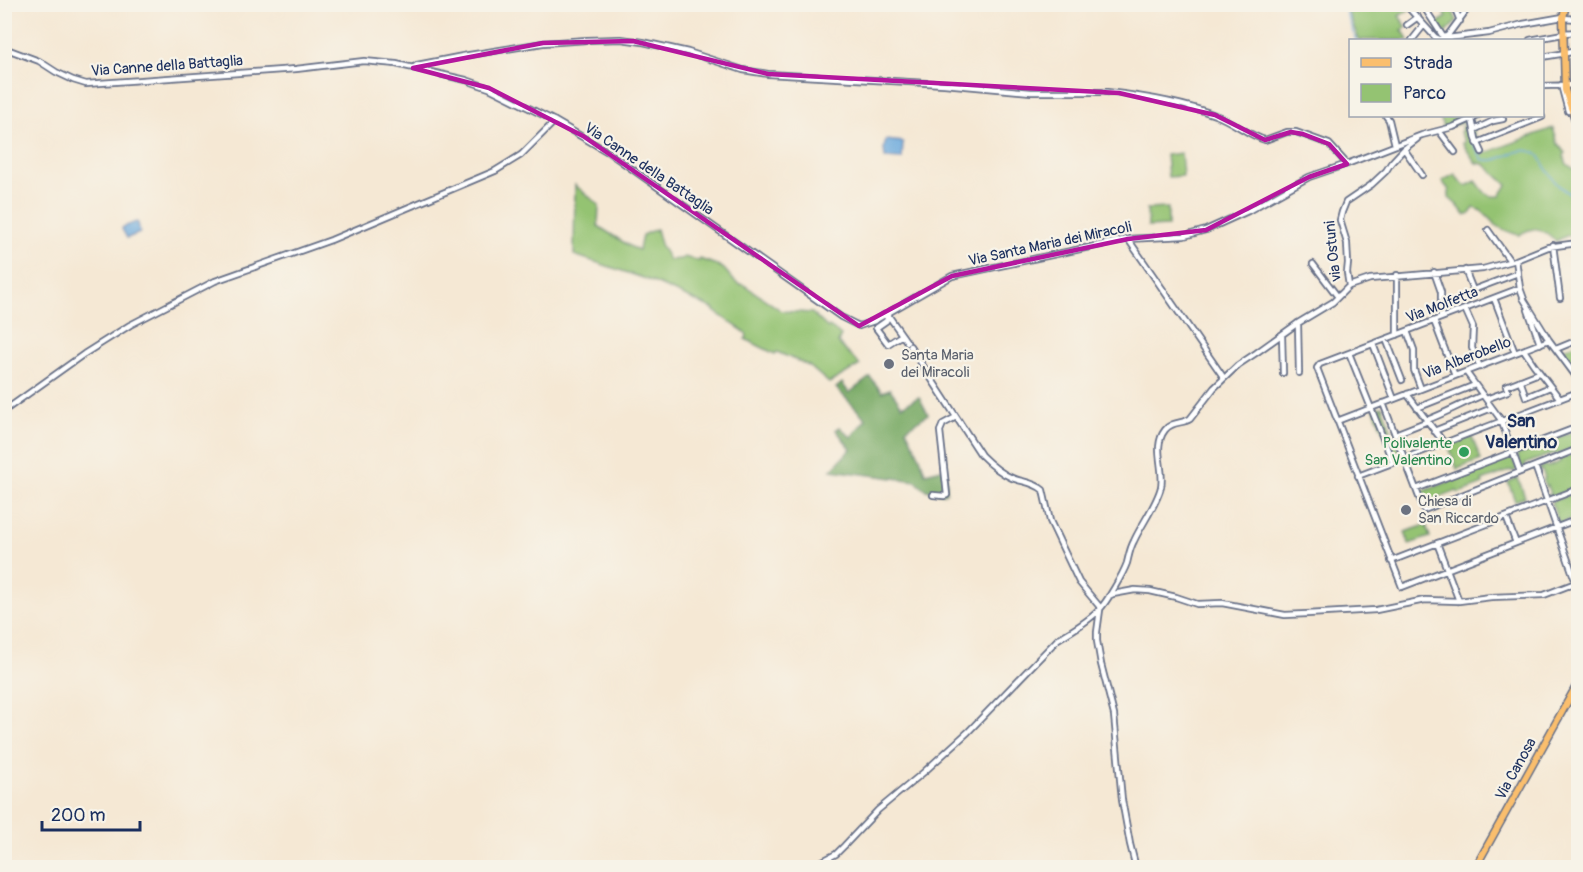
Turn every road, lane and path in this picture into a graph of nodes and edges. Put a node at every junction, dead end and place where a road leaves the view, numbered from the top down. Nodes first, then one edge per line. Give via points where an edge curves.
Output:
1 (1405, 4) edge
2 (1422, 4) edge
3 (1454, 4) edge
4 (1471, 4) edge
5 (1566, 4) edge
6 (1418, 17) junction
7 (1563, 18) junction
8 (1578, 19) edge
9 (1460, 21) junction
10 (1407, 25) dead end
11 (1424, 25) junction
12 (1578, 32) edge
13 (1563, 34) junction
14 (1443, 38) junction
15 (1413, 39) edge
16 (1539, 39) edge
17 (4, 48) edge
18 (1578, 51) edge
19 (1564, 53) junction
20 (1544, 57) edge
21 (413, 68) junction
22 (1563, 85) junction
23 (1578, 85) edge
24 (1544, 86) edge
25 (1572, 90) dead end
26 (1578, 90) edge
27 (1568, 111) dead end
28 (1387, 117) edge
29 (1476, 117) edge
30 (1542, 117) dead end
31 (1472, 119) junction
32 (1503, 119) dead end
33 (555, 121) junction
34 (1578, 128) edge
35 (1474, 130) junction
36 (1440, 132) junction
37 (1422, 135) junction
38 (1477, 143) junction
39 (1395, 145) junction
40 (1404, 149) junction
41 (1455, 152) dead end
42 (1482, 152) dead end
43 (1347, 164) junction
44 (1422, 175) dead end
45 (1488, 230) dead end
46 (1128, 239) junction
47 (1578, 243) edge
48 (1553, 245) junction
49 (1513, 260) junction
50 (1313, 264) dead end
51 (1466, 270) junction
52 (1434, 272) junction
53 (1518, 273) junction
54 (1397, 275) junction
55 (1349, 286) junction
56 (1520, 288) junction
57 (1338, 297) junction
58 (1494, 298) junction
59 (1523, 298) junction
60 (1560, 298) dead end
61 (1466, 309) junction
62 (888, 314) junction
63 (1440, 318) junction
64 (1434, 321) junction
65 (1298, 323) junction
66 (866, 325) joint
67 (1407, 331) junction
68 (902, 335) junction
69 (1282, 335) junction
70 (1397, 335) junction
71 (1386, 339) junction
72 (1549, 340) junction
73 (1578, 340) edge
74 (1373, 344) junction
75 (1540, 344) junction
76 (1556, 349) junction
77 (1524, 350) junction
78 (1349, 353) junction
79 (1515, 353) junction
80 (1480, 367) junction
81 (1466, 372) junction
82 (1283, 373) dead end
83 (1299, 373) dead end
84 (1539, 373) junction
85 (1455, 376) junction
86 (1224, 378) junction
87 (1578, 379) edge
88 (1402, 380) dead end
89 (1520, 380) junction
90 (1475, 384) junction
91 (1550, 387) junction
92 (1421, 389) junction
93 (1578, 392) edge
94 (1407, 394) junction
95 (1485, 397) junction
96 (1394, 399) junction
97 (1560, 399) junction
98 (1383, 403) junction
99 (1371, 408) junction
100 (1417, 408) junction
101 (1492, 408) junction
102 (4, 411) edge
103 (956, 417) junction
104 (1501, 420) junction
105 (1337, 421) junction
106 (1427, 421) junction
107 (1578, 427) edge
108 (1434, 431) junction
109 (1395, 434) junction
110 (1444, 443) junction
111 (1578, 449) edge
112 (1513, 452) junction
113 (1404, 458) junction
114 (1393, 463) junction
115 (1535, 466) junction
116 (1520, 472) junction
117 (1358, 476) junction
118 (1416, 489) junction
119 (1578, 489) edge
120 (933, 495) dead end
121 (1547, 501) junction
122 (1506, 517) junction
123 (1578, 519) edge
124 (1557, 528) junction
125 (1437, 543) junction
126 (1516, 543) junction
127 (1391, 561) junction
128 (1448, 570) junction
129 (1577, 582) edge
130 (1108, 597) junction
131 (1459, 601) junction
132 (1100, 610) junction
133 (1578, 683) edge
134 (810, 867) edge
135 (1136, 867) edge
136 (1475, 867) edge

1 - 6 street
2 - 14 street
3 - 9 street
4 - 9 street
5 - 7 main road
6 - 10 street
6 - 11 street
7 - 8 street
7 - 13 main road
7 - 14 street
9 - 14 street
11 - 14 street via 1435,37
11 - 15 street
12 - 13 street
13 - 16 street
13 - 19 main road
17 - 21 street, Via Canne della Battaglia via 86,84 364,62
18 - 19 street
19 - 20 street
19 - 22 main road
21 - 33 street, Via Canne della Battaglia via 466,80
21 - 43 street via 543,43 633,40 768,74 1031,92 1119,93 1215,115 1265,140 1291,132 1303,134 1329,144
22 - 23 street
22 - 24 street
22 - 27 street
22 - 34 main road
25 - 26 street
28 - 39 street
29 - 31 street, Via Santa Maria dei Miracoli
30 - 38 street
31 - 35 street
31 - 36 street, Via Santa Maria dei Miracoli
32 - 35 street
33 - 66 street, Via Canne della Battaglia via 615,157 841,318
33 - 102 street via 521,155 495,171 331,240 215,281 130,325
35 - 38 street
36 - 37 street, Via Santa Maria dei Miracoli
36 - 41 street
37 - 39 street, Via Santa Maria dei Miracoli
37 - 40 street
38 - 42 street
39 - 43 street, Via Santa Maria dei Miracoli
40 - 44 street
40 - 55 street, via Ostuni via 1371,185 1347,202 1342,212
43 - 46 street, Via Santa Maria dei Miracoli via 1309,177 1206,231
45 - 49 street
46 - 62 street, Via Santa Maria dei Miracoli via 952,276
46 - 86 street
47 - 48 street
48 - 49 street
48 - 60 street
49 - 51 street
49 - 53 street
50 - 57 street
51 - 52 street
51 - 53 street via 1473,290
52 - 54 street
52 - 63 street via 1441,292
53 - 56 street
54 - 55 street
54 - 70 street
55 - 57 street
56 - 58 street, Via Molfetta
56 - 59 street
57 - 65 street
58 - 61 street, Via Molfetta
58 - 79 street
59 - 72 street
59 - 75 street
61 - 63 street, Via Molfetta
61 - 80 street via 1473,327 1472,348
62 - 66 street, Via Santa Maria dei Miracoli
62 - 68 street
62 - 68 street via 886,321 876,328 888,344
63 - 64 street, Via Molfetta
64 - 67 street, Via Molfetta
64 - 85 street
65 - 69 street
65 - 83 street
67 - 70 street, Via Molfetta
67 - 92 street
68 - 103 street
69 - 82 street
69 - 86 street
70 - 71 street, Via Molfetta
71 - 74 street, Via Molfetta
71 - 88 street
72 - 75 street, Via Alberobello
72 - 76 street
73 - 76 street
74 - 78 street, Via Molfetta
74 - 96 street
75 - 77 street, Via Alberobello
76 - 87 street
77 - 79 street, Via Alberobello
77 - 84 street
78 - 99 street
78 - 105 street, Via Molfetta via 1317,368
79 - 80 street, Via Alberobello
80 - 81 street, Via Alberobello
81 - 85 street, Via Alberobello
81 - 90 street
84 - 89 street
84 - 91 street
85 - 92 street, Via Alberobello
86 - 130 street via 1190,419 1173,424 1161,437 1160,492
89 - 91 street via 1526,397
89 - 95 street via 1506,386 1508,391
90 - 95 street
90 - 100 street
91 - 97 street
92 - 94 street, Via Alberobello
93 - 97 street
94 - 96 street, Via Alberobello
94 - 100 street
95 - 101 street
95 - 106 street via 1455,406
96 - 98 street, Via Alberobello
97 - 104 street
98 - 99 street, Via Alberobello
98 - 109 street
99 - 105 street, Via Alberobello
99 - 114 street
100 - 106 street
101 - 104 street
101 - 108 street
103 - 120 street via 943,424 940,431 947,495
103 - 132 street via 990,464 1042,490 1047,512 1079,582
104 - 110 street
104 - 112 street
105 - 117 street
106 - 108 street
106 - 109 street
107 - 112 street
108 - 110 street
109 - 113 street
110 - 113 street
111 - 115 street
112 - 116 street
112 - 118 street
113 - 114 street
113 - 118 street
114 - 117 street
115 - 116 street
115 - 121 street
116 - 118 street via 1424,510
117 - 127 street
119 - 121 street
121 - 122 street
121 - 124 street
122 - 125 street
122 - 126 street
123 - 124 street
124 - 126 street
124 - 129 street
125 - 127 street
125 - 128 street
126 - 128 street
127 - 128 street via 1401,586
128 - 131 street
129 - 131 street via 1544,595
130 - 131 street via 1150,591 1197,604 1222,603 1285,615 1376,610 1425,600
130 - 132 street
132 - 134 street via 1058,639 968,732 878,810 836,855
132 - 135 street via 1097,641 1114,715 1122,800
133 - 136 main road, Via Canosa

